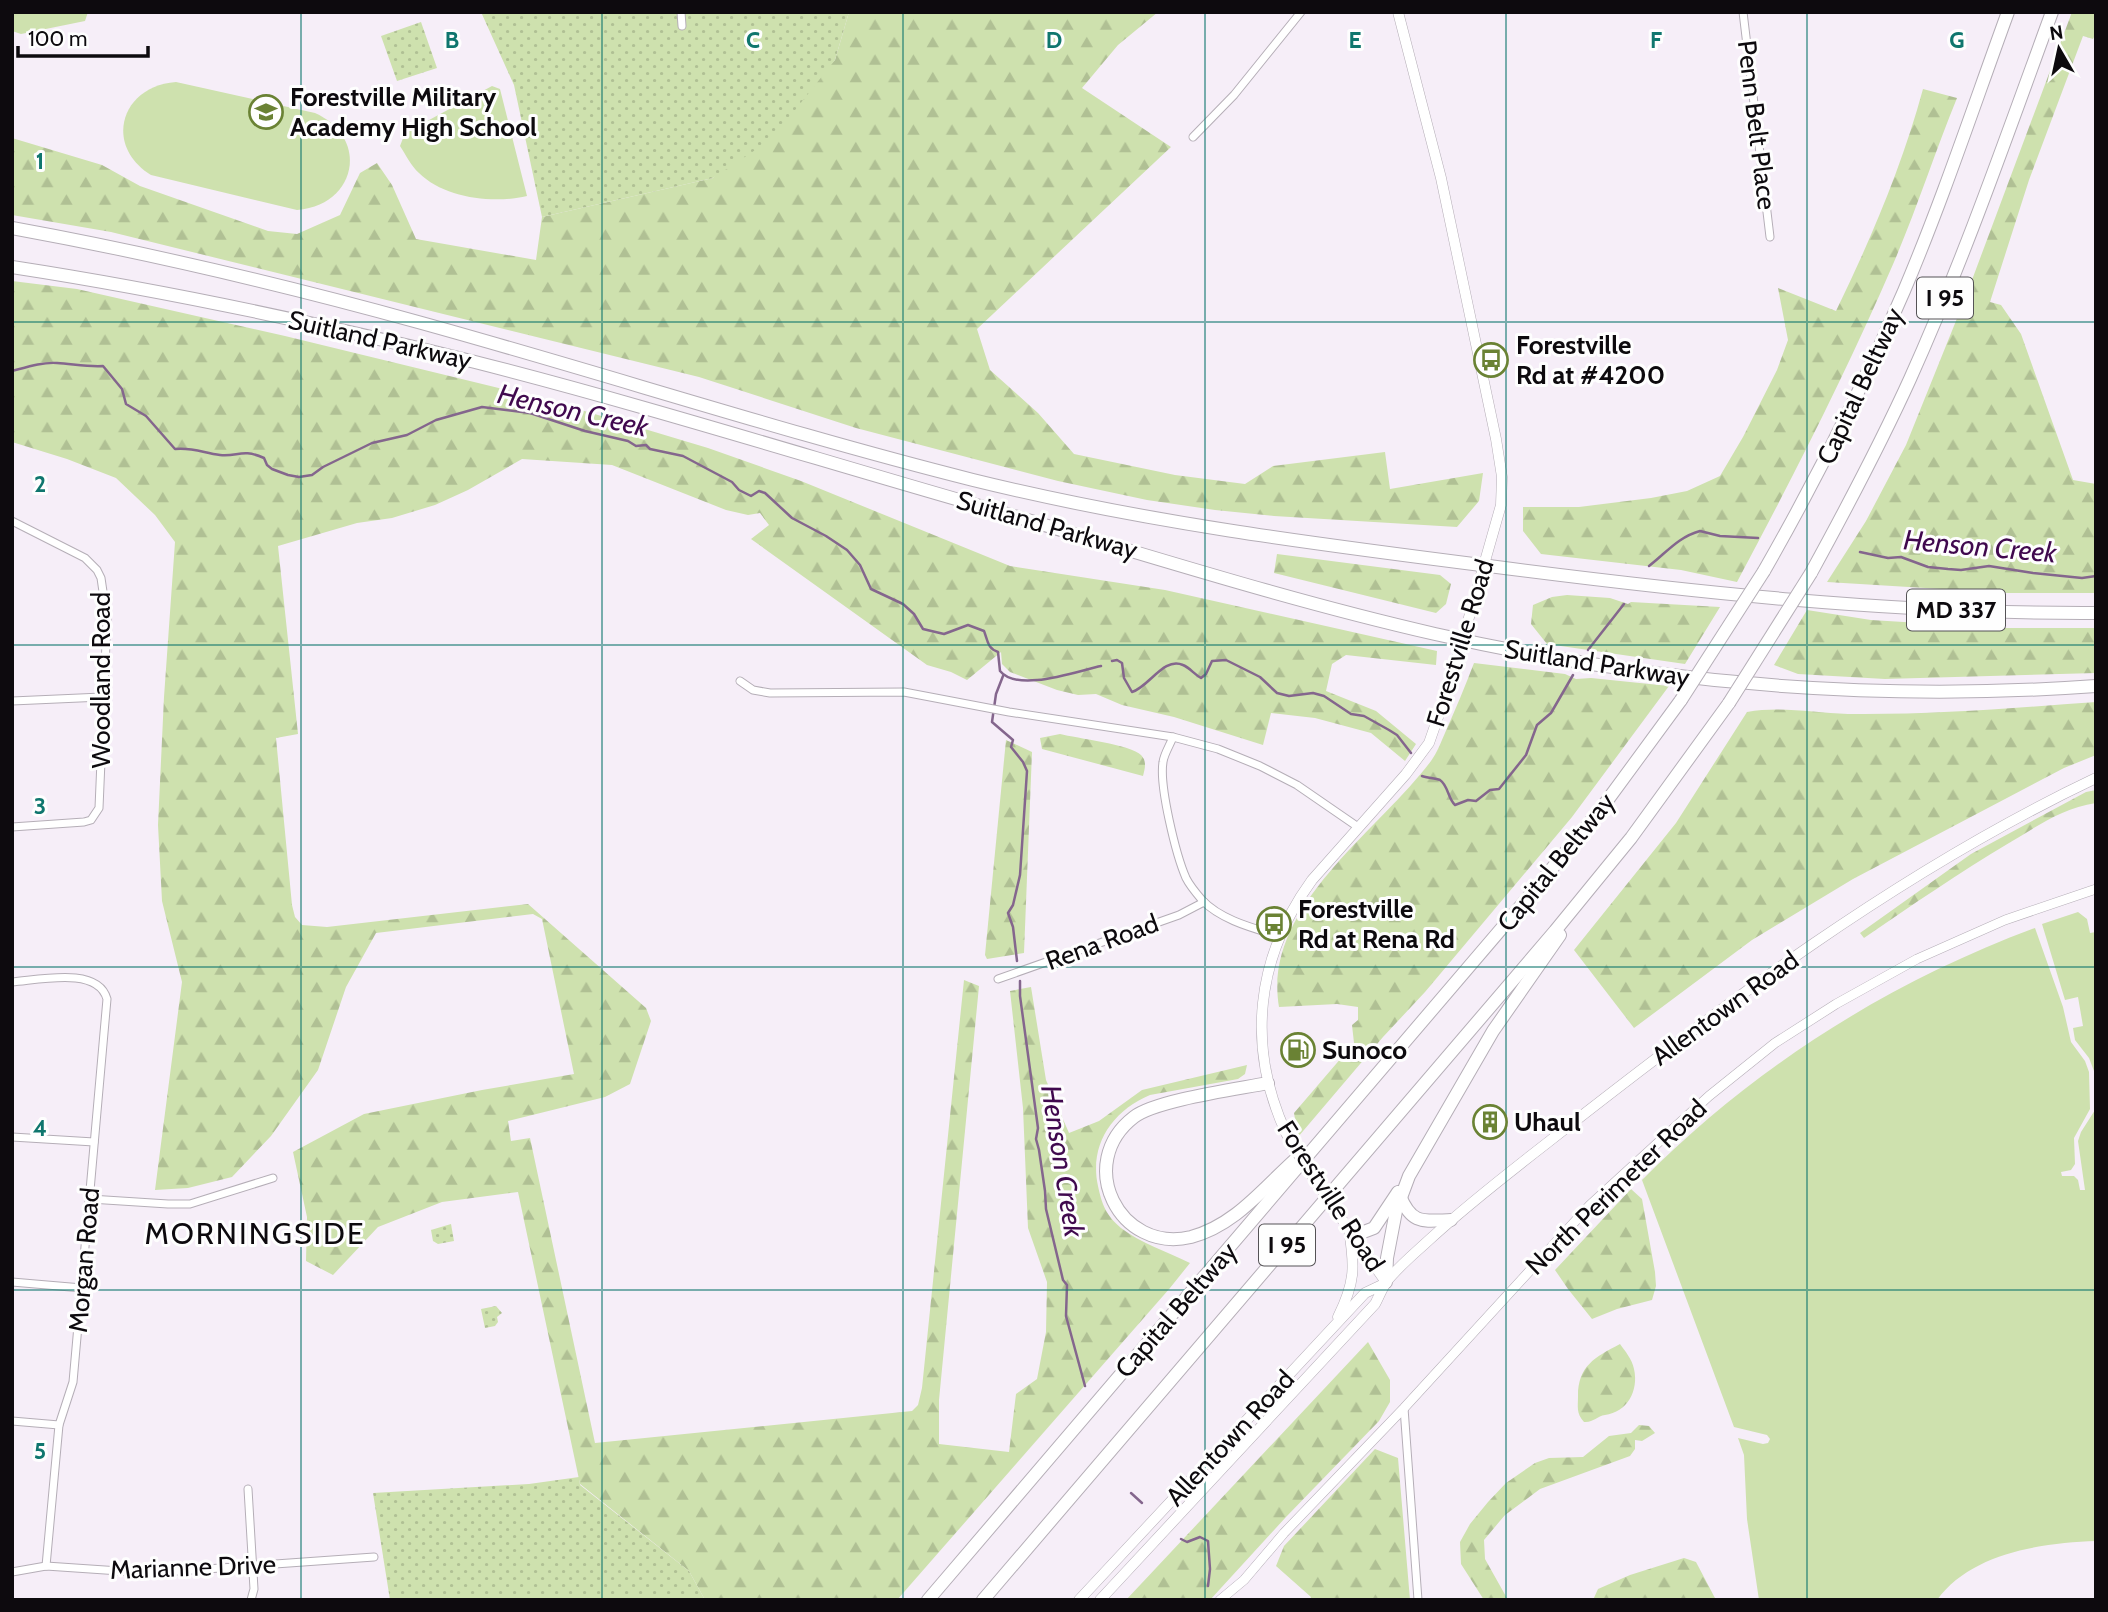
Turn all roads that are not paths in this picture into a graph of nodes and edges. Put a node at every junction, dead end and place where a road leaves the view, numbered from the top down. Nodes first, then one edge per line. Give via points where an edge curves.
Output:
1 (681, 12) edge
2 (1301, 12) edge
3 (1398, 12) edge
4 (1743, 12) edge
5 (2008, 12) edge
6 (2052, 12) edge
7 (682, 26) dead end
8 (1193, 136) dead end
9 (12, 228) edge
10 (1770, 237) dead end
11 (12, 267) edge
12 (12, 521) edge
13 (1485, 566) junction
14 (2096, 613) edge
15 (1463, 640) junction
16 (740, 681) dead end
17 (2096, 686) edge
18 (102, 697) junction
19 (12, 701) edge
20 (1173, 737) junction
21 (2096, 778) edge
22 (12, 827) edge
23 (1358, 827) junction
24 (2096, 889) edge
25 (1589, 890) junction
26 (1204, 902) junction
27 (1279, 936) junction
28 (998, 979) dead end
29 (12, 982) edge
30 (1268, 1083) junction
31 (1327, 1133) junction
32 (12, 1137) edge
33 (94, 1142) junction
34 (273, 1178) dead end
35 (1402, 1190) junction
36 (90, 1199) junction
37 (1451, 1220) junction
38 (1348, 1229) junction
39 (12, 1282) edge
40 (1386, 1282) junction
41 (82, 1287) junction
42 (1332, 1328) junction
43 (1404, 1408) junction
44 (12, 1421) edge
45 (59, 1425) junction
46 (248, 1489) dead end
47 (374, 1557) dead end
48 (46, 1566) junction
49 (253, 1566) junction
50 (12, 1572) edge
51 (1244, 1580) junction
52 (251, 1600) edge
53 (928, 1600) edge
54 (983, 1600) edge
55 (1079, 1600) edge
56 (1100, 1600) edge
57 (1220, 1600) edge
58 (1231, 1600) edge
59 (1418, 1600) edge

1 - 7 street
2 - 8 street via 1234,95
3 - 13 main road, Forestville Road via 1441,178 1500,460 1501,505
4 - 10 street, Penn Belt Place
5 - 31 highway, Capital Beltway / I 95, bridge via 1934,217 1874,360 1810,490 1764,570 1681,700 1601,809
6 - 25 highway, Capital Beltway / I 95, bridge via 1939,313 1878,447 1811,573 1729,703
9 - 13 highway, Suitland Parkway via 341,301 1024,492 1237,533
11 - 15 highway, Suitland Parkway via 271,315 476,363 1308,601
12 - 18 street, Woodland Road via 85,558 97,570 107,619
13 - 14 highway, Suitland Parkway / MD 337 via 1860,605
13 - 15 main road, Forestville Road
15 - 17 highway, Suitland Parkway via 1603,666 1734,682 1923,691
15 - 23 main road, Forestville Road via 1429,743
16 - 20 street via 753,690 771,693 890,691
18 - 19 street
18 - 22 street, Woodland Road via 102,794 91,820
20 - 23 street via 1260,766
20 - 26 street via 1163,762 1163,785 1187,879
21 - 37 main road, Allentown Road via 1966,846 1801,952 1666,1050
23 - 27 main road, Forestville Road via 1306,889
24 - 43 street, North Perimeter Road via 2005,920 1917,959 1775,1043 1709,1096 1590,1205
25 - 35 highway via 1493,1031
25 - 54 highway, Capital Beltway / I 95
26 - 27 street via 1228,918
26 - 28 street, Rena Road
27 - 30 main road, Forestville Road via 1261,1019
29 - 33 street, Morgan Road via 86,978 98,984 107,999
30 - 31 highway via 1157,1106 1134,1117 1114,1139 1106,1163 1107,1186 1124,1216 1162,1238 1206,1231 1246,1206
30 - 38 main road, Forestville Road, bridge via 1286,1133
31 - 53 highway, Capital Beltway / I 95
32 - 33 street
33 - 36 street, Morgan Road
34 - 36 street via 190,1203
35 - 37 highway via 1406,1211 1417,1220
35 - 38 highway via 1374,1228
35 - 40 highway
36 - 41 street, Morgan Road
37 - 40 main road, Allentown Road
38 - 40 main road, Forestville Road
38 - 42 main road via 1353,1280
39 - 41 street
40 - 42 main road, Allentown Road via 1365,1293
40 - 56 main road, Allentown Road via 1375,1304
41 - 45 street, Morgan Road via 73,1382
42 - 55 main road, Allentown Road
43 - 51 street, North Perimeter Road
43 - 59 street
44 - 45 street
45 - 48 street, Morgan Road
46 - 49 street
47 - 49 street, Marianne Drive
48 - 49 street, Marianne Drive via 135,1573
48 - 50 street, Marianne Drive
49 - 52 street
51 - 57 street, North Perimeter Road
51 - 58 street

